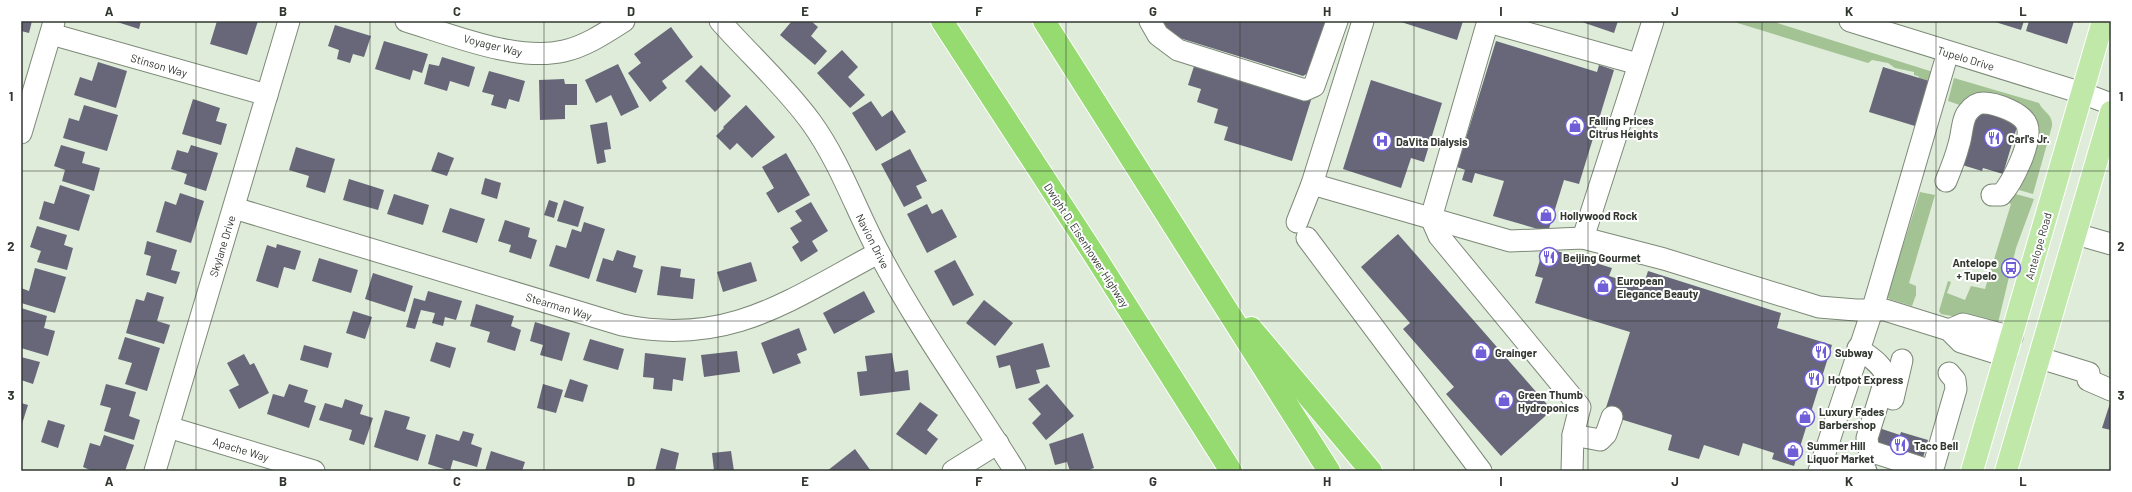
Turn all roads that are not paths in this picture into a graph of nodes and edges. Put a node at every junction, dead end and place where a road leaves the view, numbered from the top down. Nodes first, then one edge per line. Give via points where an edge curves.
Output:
1 (289, 21) edge
2 (406, 21) edge
3 (624, 21) edge
4 (720, 21) edge
5 (942, 21) edge
6 (1044, 21) edge
7 (1150, 21) edge
8 (1337, 21) edge
9 (1363, 21) edge
10 (1488, 21) edge
11 (1653, 21) edge
12 (1850, 21) edge
13 (2103, 21) edge
14 (52, 28) edge
15 (1948, 52) junction
16 (1638, 64) junction
17 (2082, 93) junction
18 (267, 95) junction
19 (2111, 98) edge
20 (2111, 104) edge
21 (2111, 112) edge
22 (21, 133) edge
23 (1946, 181) dead end
24 (1312, 184) junction
25 (1992, 195) dead end
26 (234, 208) junction
27 (1431, 218) junction
28 (2076, 234) junction
29 (1583, 238) junction
30 (2111, 244) edge
31 (878, 253) junction
32 (1195, 262) junction
33 (1872, 311) junction
34 (2009, 346) junction
35 (1858, 348) junction
36 (2040, 358) junction
37 (1902, 360) dead end
38 (1950, 373) dead end
39 (2111, 390) edge
40 (1185, 399) junction
41 (1892, 402) dead end
42 (1612, 417) dead end
43 (168, 427) junction
44 (1573, 436) junction
45 (998, 443) junction
46 (155, 471) edge
47 (314, 471) edge
48 (953, 471) edge
49 (1015, 471) edge
50 (1224, 471) edge
51 (1231, 471) edge
52 (1329, 471) edge
53 (1371, 471) edge
54 (1481, 471) edge
55 (1572, 471) edge
56 (1818, 471) edge
57 (1838, 471) edge
58 (1866, 471) edge
59 (1973, 471) edge
60 (2006, 471) edge

1 - 18 street, Skylane Drive
2 - 3 street, Voyager Way via 511,52 543,54 564,51 584,44
4 - 31 street, Navion Drive via 748,54 786,90 811,123 832,155
5 - 40 highway, Dwight D. Eisenhower Highway
6 - 32 highway
7 - 8 street via 1158,35 1178,50 1305,90 1314,86
9 - 24 street
10 - 16 street
10 - 27 street
11 - 16 street
12 - 15 street, Tupelo Drive
13 - 17 main road, Antelope Road
14 - 18 street, Stinson Way
14 - 22 street
15 - 17 street, Tupelo Drive
15 - 33 street
16 - 29 street
17 - 19 street
17 - 20 street
17 - 34 main road, Antelope Road
18 - 26 street, Skylane Drive
21 - 28 main road
23 - 25 street via 1967,113 1976,104 1984,103 2020,114 2027,125 2028,134 2019,166 2010,185 2001,195
24 - 27 street
24 - 54 street via 1302,230
26 - 31 street, Stearman Way via 622,325 667,332 715,328 759,315
26 - 43 street, Skylane Drive
27 - 29 street via 1510,241
27 - 44 street via 1439,236 1580,407
28 - 30 street
28 - 36 main road
29 - 33 street via 1664,259 1819,307
31 - 45 street, Navion Drive via 907,303
32 - 52 highway
32 - 53 highway
33 - 34 street via 1886,310 1949,330 1963,324
33 - 35 street
34 - 59 main road, Antelope Road
35 - 38 street via 1885,371 1886,377 1867,438 1868,447 1873,452 1925,469 1934,465 1956,389 1955,380
35 - 56 street
36 - 39 street via 2089,377
36 - 60 main road
37 - 41 street
40 - 50 highway
40 - 51 highway, Dwight D. Eisenhower Highway
42 - 44 street via 1606,434 1600,440
43 - 46 street, Skylane Drive
43 - 47 street, Apache Way
44 - 55 street
45 - 48 street
45 - 49 street, Navion Drive
57 - 58 street

